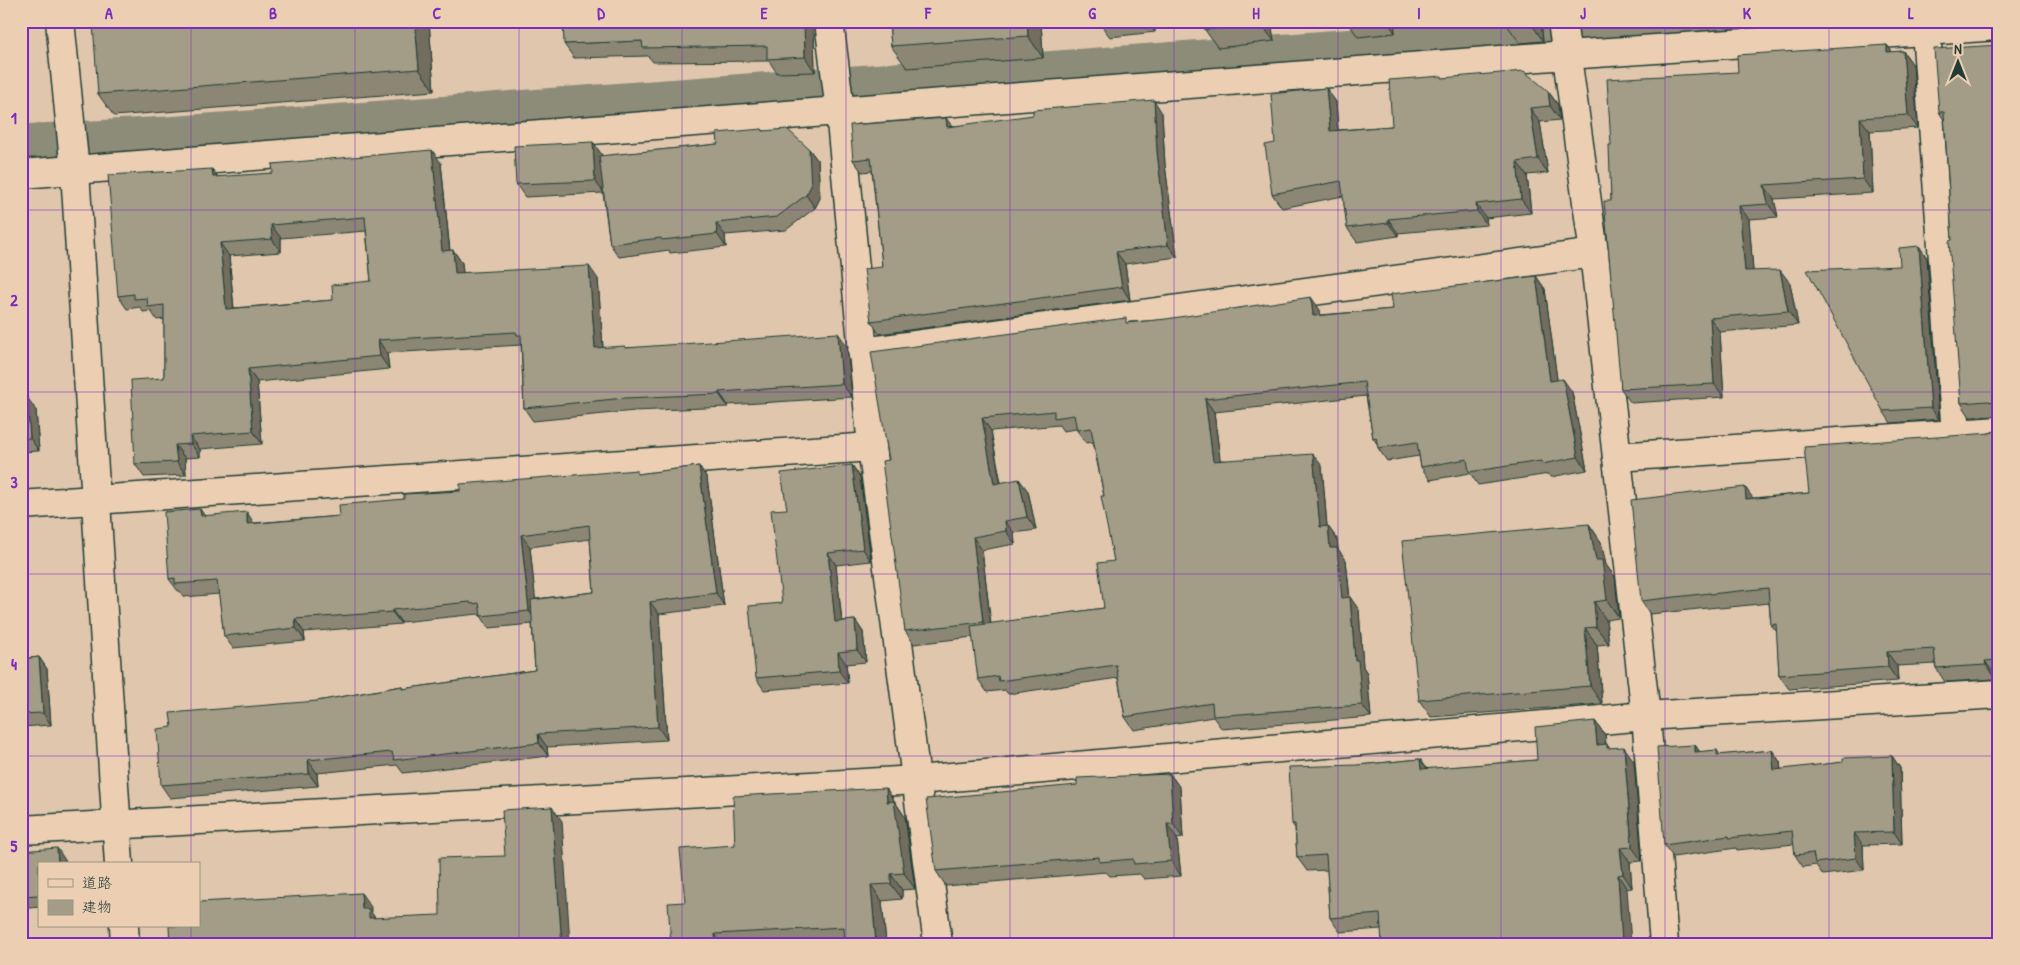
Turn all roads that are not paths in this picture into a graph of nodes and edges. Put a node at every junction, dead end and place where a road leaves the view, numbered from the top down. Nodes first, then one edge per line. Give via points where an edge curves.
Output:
1 (60, 21) edge
2 (829, 21) edge
3 (1562, 21) edge
4 (1999, 26) edge
5 (1926, 31) junction
6 (1566, 55) junction
7 (840, 111) junction
8 (75, 171) junction
9 (21, 174) edge
10 (1594, 253) junction
11 (862, 352) junction
12 (1999, 431) edge
13 (1956, 434) junction
14 (872, 447) junction
15 (1617, 457) junction
16 (96, 501) junction
17 (21, 506) edge
18 (1999, 694) edge
19 (1646, 716) junction
20 (917, 780) junction
21 (116, 826) junction
22 (21, 830) edge
23 (119, 862) edge
24 (124, 928) edge
25 (125, 944) edge
26 (938, 944) edge
27 (1664, 944) edge

1 - 8 street
2 - 7 street
3 - 6 street
4 - 5 street
5 - 6 street
5 - 13 street
6 - 7 street
6 - 10 street
7 - 8 street
7 - 11 street
8 - 9 street
8 - 16 street
10 - 11 street
10 - 15 street
11 - 14 street
12 - 13 street
13 - 15 street
14 - 16 street
14 - 20 street
15 - 19 street
16 - 17 street
16 - 21 street
18 - 19 street
19 - 20 street
19 - 27 street
20 - 21 street
20 - 26 street
21 - 22 street
21 - 23 street
24 - 25 street

